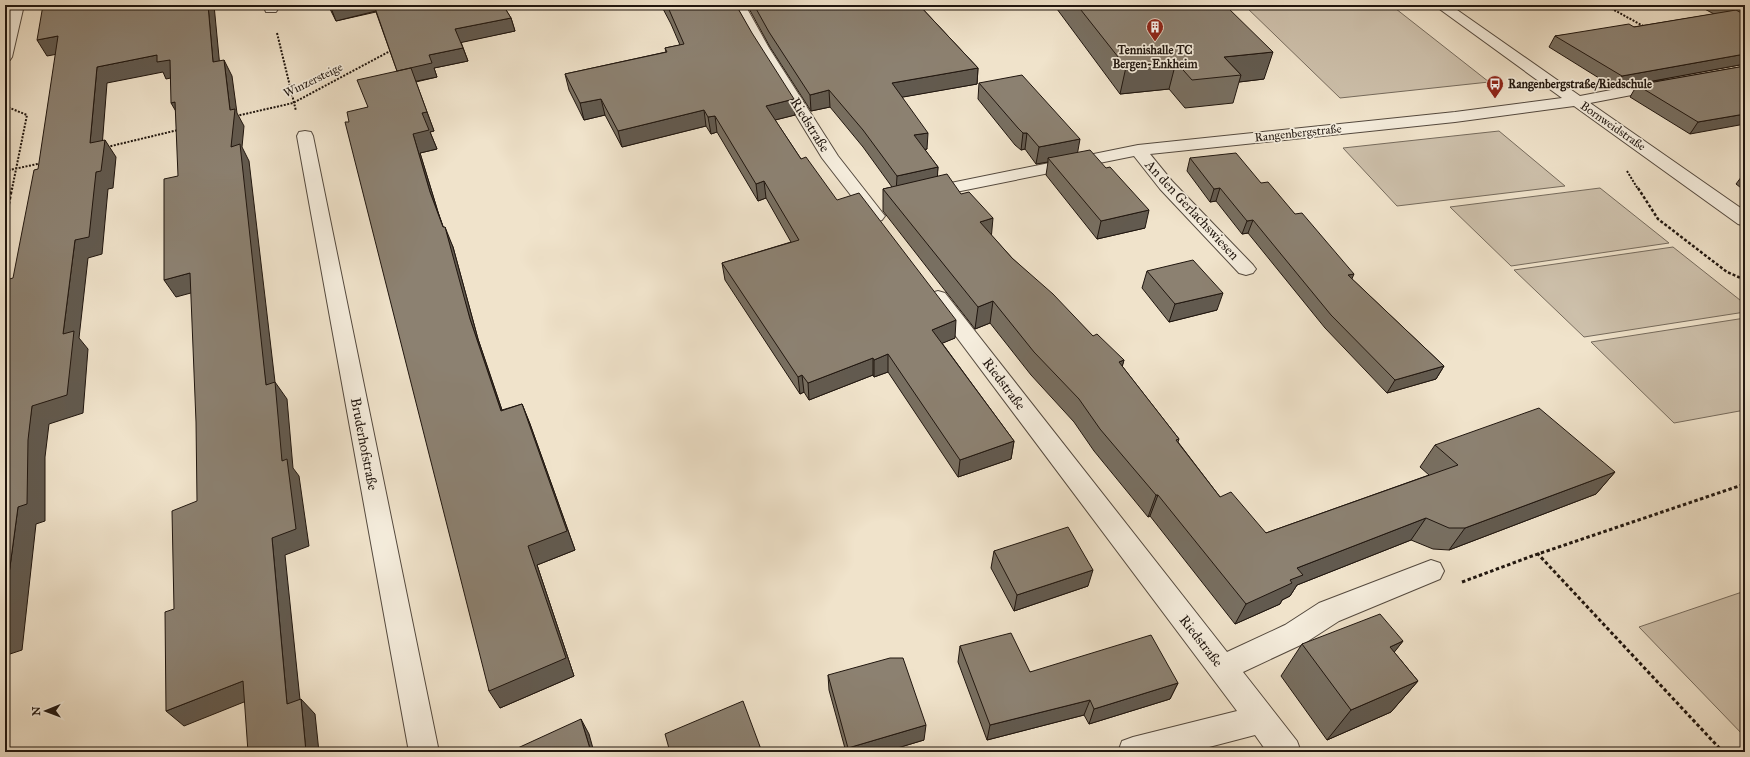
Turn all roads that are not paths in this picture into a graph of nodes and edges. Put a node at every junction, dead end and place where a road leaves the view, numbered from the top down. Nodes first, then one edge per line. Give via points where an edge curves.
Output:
1 (17, 5) edge
2 (738, 5) edge
3 (1441, 5) edge
4 (5, 57) edge
5 (1676, 83) edge
6 (1577, 101) junction
7 (305, 136) dead end
8 (1138, 150) junction
9 (914, 196) edge
10 (1745, 220) edge
11 (888, 232) edge
12 (1246, 269) dead end
13 (926, 281) edge
14 (1431, 571) dead end
15 (1222, 668) junction
16 (1262, 719) junction
17 (424, 752) edge
18 (1133, 752) edge
19 (1286, 752) edge

1 - 4 street
2 - 11 street, Riedstraße via 831,158 876,205
3 - 6 street, Bornweidstraße
5 - 6 street, Rangenbergstraße
6 - 8 street, Rangenbergstraße via 1455,117
6 - 10 street, Bornweidstraße
7 - 17 street, Bruderhofstraße
8 - 9 street, Rangenbergstraße
8 - 12 street, An den Gerlachswiesen via 1166,185
13 - 15 street, Riedstraße
14 - 15 street via 1329,612 1295,634
15 - 16 street, Riedstraße
16 - 18 street
16 - 19 street, Riedstraße

